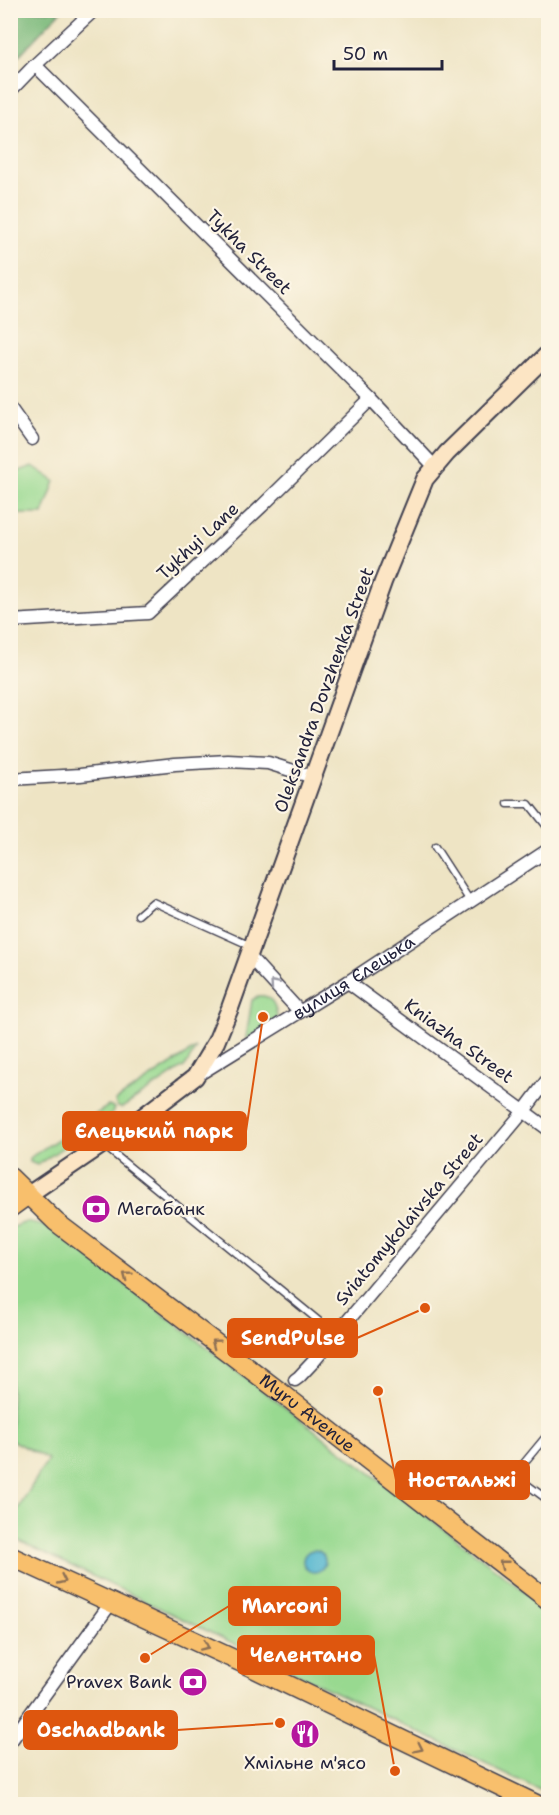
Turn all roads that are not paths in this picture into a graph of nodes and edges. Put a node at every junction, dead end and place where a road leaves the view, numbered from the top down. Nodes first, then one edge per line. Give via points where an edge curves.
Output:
1 (94, 10) edge
2 (35, 64) junction
3 (10, 91) edge
4 (549, 354) edge
5 (371, 399) junction
6 (10, 408) edge
7 (32, 439) dead end
8 (435, 467) junction
9 (10, 621) edge
10 (313, 777) junction
11 (10, 779) edge
12 (508, 804) dead end
13 (549, 828) edge
14 (435, 847) dead end
15 (549, 850) edge
16 (470, 901) junction
17 (138, 915) dead end
18 (250, 951) junction
19 (348, 982) junction
20 (300, 1012) junction
21 (195, 1077) junction
22 (549, 1079) edge
23 (524, 1111) junction
24 (549, 1129) edge
25 (102, 1144) junction
26 (10, 1177) edge
27 (28, 1195) junction
28 (10, 1208) edge
29 (336, 1335) junction
30 (295, 1380) dead end
31 (549, 1434) edge
32 (549, 1500) edge
33 (10, 1556) edge
34 (549, 1600) edge
35 (111, 1603) junction
36 (10, 1742) edge
37 (536, 1804) edge

1 - 2 street
2 - 3 street
2 - 5 street, Tykha Street
4 - 8 main road, Oleksandra Dovzhenka Street
5 - 8 street, Tykha Street
5 - 9 street, Tykhyi Lane via 148,612
6 - 7 street
8 - 10 main road, Oleksandra Dovzhenka Street via 425,479 383,582
10 - 11 street via 268,763 228,760
10 - 18 main road, Oleksandra Dovzhenka Street
12 - 13 lane via 529,804
14 - 16 lane
15 - 16 street, вулиця Єлецька
16 - 19 street, вулиця Єлецька
17 - 18 lane via 153,902
20 -> 18 street
18 - 21 main road, Oleksandra Dovzhenka Street via 216,1042
19 - 20 street, вулиця Єлецька
19 - 23 street, Kniazha Street
20 - 21 street, вулиця Єлецька
21 - 25 main road, вулиця Єлецька
22 - 23 street, Sviatomykolaivska Street
23 - 24 street, Kniazha Street
23 - 29 street, Sviatomykolaivska Street
25 - 27 main road, вулиця Єлецька
25 - 29 lane
26 - 27 main road, Myru Avenue
27 - 28 main road, вулиця Єлецька
34 -> 27 main road, Myru Avenue via 56,1222
29 - 30 street, Sviatomykolaivska Street
31 - 32 lane via 514,1475
33 -> 35 main road
35 - 36 street
35 -> 37 main road

